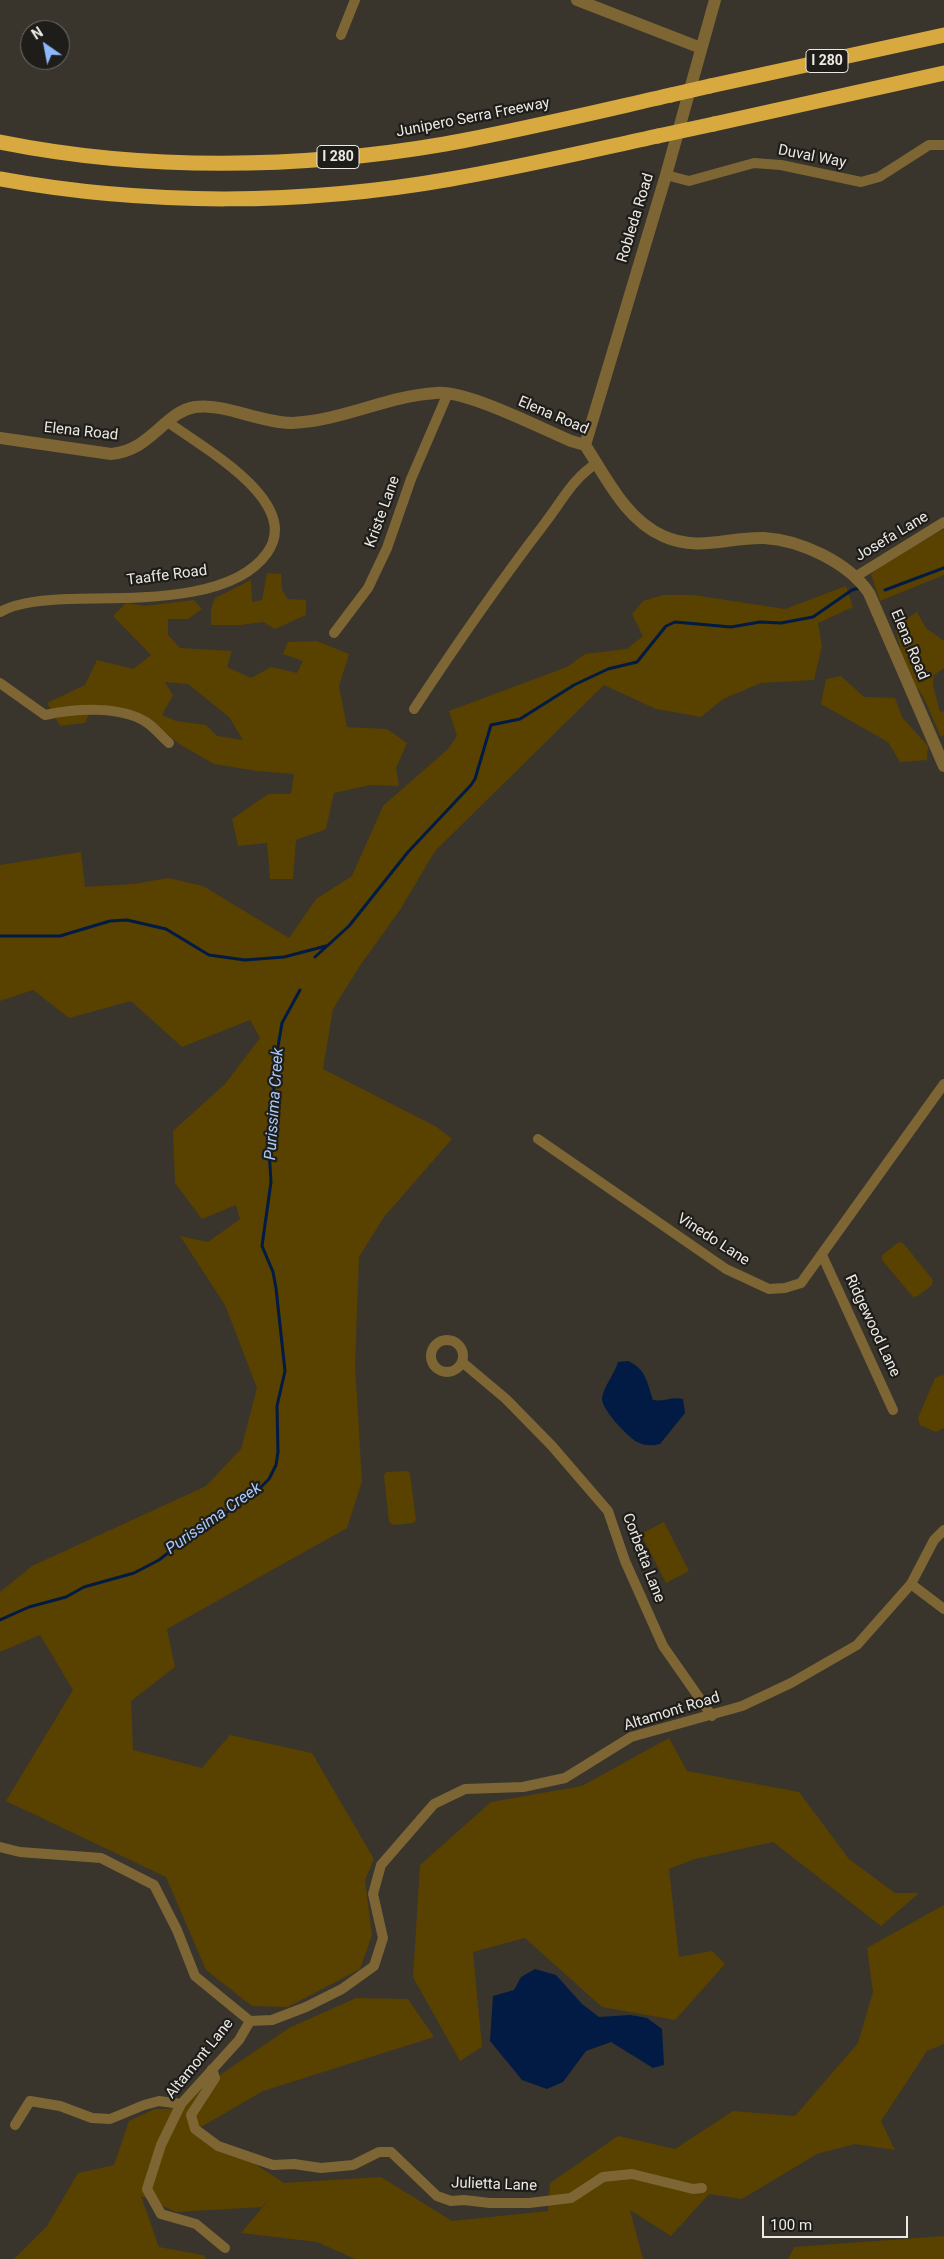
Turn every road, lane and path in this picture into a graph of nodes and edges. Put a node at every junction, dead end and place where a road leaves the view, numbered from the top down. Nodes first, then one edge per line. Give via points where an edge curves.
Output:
1 (355, 0) edge
2 (578, 0) edge
3 (716, 0) edge
4 (342, 35) dead end
5 (944, 35) edge
6 (701, 48) junction
7 (944, 73) edge
8 (0, 142) edge
9 (944, 145) edge
10 (666, 175) junction
11 (0, 179) edge
12 (448, 393) junction
13 (168, 422) junction
14 (0, 438) edge
15 (585, 445) junction
16 (597, 463) junction
17 (944, 522) edge
18 (855, 577) junction
19 (0, 612) edge
20 (334, 633) dead end
21 (0, 683) edge
22 (414, 709) dead end
23 (169, 743) dead end
24 (944, 766) edge
25 (944, 1084) edge
26 (538, 1139) dead end
27 (822, 1255) junction
28 (462, 1362) dead end
29 (893, 1410) dead end
30 (944, 1530) edge
31 (911, 1584) junction
32 (944, 1609) edge
33 (712, 1716) junction
34 (0, 1847) edge
35 (250, 2021) junction
36 (212, 2069) junction
37 (181, 2104) junction
38 (14, 2125) dead end
39 (702, 2188) dead end
40 (225, 2248) dead end

1 - 4 street
2 - 6 street
3 - 6 street, Robleda Road
5 - 8 highway, Junipero Serra Freeway / I 280, bridge via 444,144 372,154 298,160 153,160 79,154
6 - 10 street, Robleda Road
7 - 11 highway, I 280, bridge via 450,179 375,190 227,199 76,190
9 - 10 street, Duval Way via 929,145 879,177 861,182 781,164 754,163 689,181
10 - 15 street, Robleda Road
12 - 13 street, Elena Road via 426,394 337,417 299,422 261,420 224,410 196,407
12 - 15 street, Elena Road
12 - 20 street, Kriste Lane via 410,479 387,548 368,588
13 - 14 street, Elena Road via 140,446 125,453 96,453
13 - 19 street, Taaffe Road via 230,467 266,501 275,527 273,542 262,560 251,570 211,587 148,596 42,600
15 - 16 street, Elena Road
16 - 18 street, Elena Road via 632,514 663,536 691,545 763,538 790,542
16 - 22 street via 571,485 502,579
17 - 18 street, Josefa Lane
18 - 24 street, Elena Road via 868,593
21 - 23 street via 46,715 96,709 129,715 146,722
25 - 27 street, Vinedo Lane
26 - 27 street, Vinedo Lane via 726,1269 769,1289 802,1283
27 - 29 street, Ridgewood Lane
28 - 33 street, Corbetta Lane via 506,1399 608,1511 625,1561 662,1646
30 - 31 street, Altamont Road via 934,1540
31 - 32 street
31 - 33 street, Altamont Road via 857,1645 791,1684
33 - 35 street, Altamont Road via 631,1737 565,1778 523,1787 465,1789 434,1804 381,1865 373,1894 383,1938 374,1966 342,1989 306,2007 272,2020
34 - 35 street via 20,1852 101,1858 154,1885 195,1976
35 - 36 street, Altamont Lane via 239,2040
36 - 37 street, Altamont Lane
36 - 39 street, Julietta Lane via 215,2078 191,2115 195,2129 218,2146 273,2165 321,2168 353,2165 379,2152 391,2152 437,2196 450,2201 529,2203 571,2198 603,2177 632,2174 693,2189
37 - 38 street via 159,2101 110,2119 92,2118 60,2106 30,2101
37 - 40 street, Altamont Lane via 161,2145 147,2189 161,2214 196,2224

